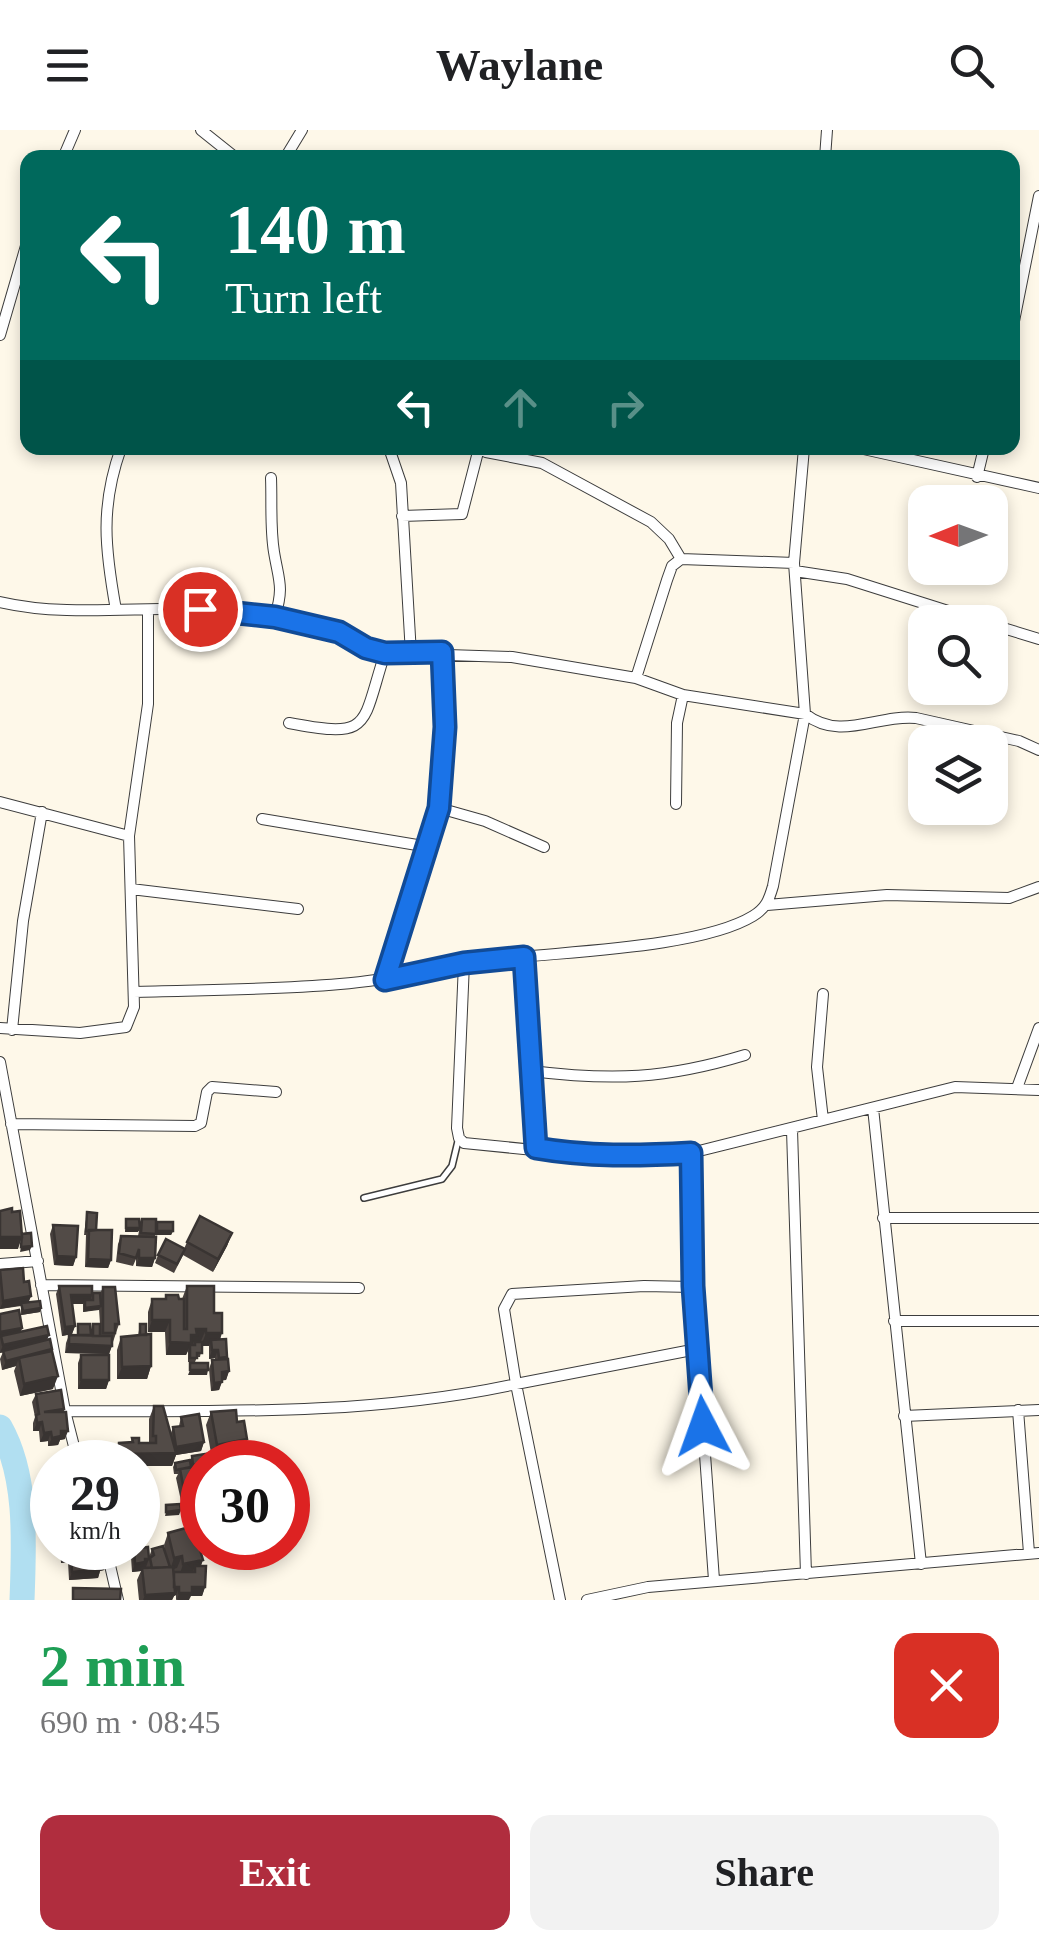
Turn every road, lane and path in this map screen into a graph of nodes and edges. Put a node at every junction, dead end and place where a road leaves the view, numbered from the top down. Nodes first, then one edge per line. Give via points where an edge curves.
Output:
1 (200, 130) edge
2 (226, 150) edge
3 (1039, 196) edge
4 (1038, 213) edge
5 (20, 266) edge
6 (1020, 268) edge
7 (1026, 270) junction
8 (1020, 296) edge
9 (0, 335) edge
10 (119, 455) edge
11 (391, 455) edge
12 (478, 455) edge
13 (501, 455) edge
14 (803, 455) edge
15 (887, 455) edge
16 (982, 455) edge
17 (977, 477) junction
18 (272, 478) dead end
19 (1039, 488) edge
20 (402, 516) junction
21 (680, 559) junction
22 (794, 567) junction
23 (0, 602) edge
24 (928, 605) edge
25 (116, 610) junction
26 (148, 610) junction
27 (275, 617) junction
28 (1008, 630) edge
29 (1039, 638) edge
30 (442, 652) junction
31 (385, 653) junction
32 (411, 654) junction
33 (636, 678) junction
34 (683, 694) junction
35 (804, 714) junction
36 (289, 723) dead end
37 (1039, 750) edge
38 (0, 802) edge
39 (676, 804) dead end
40 (439, 808) junction
41 (42, 812) junction
42 (262, 819) dead end
43 (129, 836) junction
44 (429, 847) junction
45 (544, 847) dead end
46 (1039, 887) edge
47 (130, 889) junction
48 (767, 905) junction
49 (298, 908) dead end
50 (524, 957) junction
51 (464, 963) junction
52 (385, 980) junction
53 (134, 992) junction
54 (823, 994) dead end
55 (1039, 1028) edge
56 (6, 1029) edge
57 (744, 1055) dead end
58 (0, 1062) edge
59 (531, 1070) junction
60 (1017, 1088) junction
61 (1039, 1090) edge
62 (276, 1092) dead end
63 (873, 1108) junction
64 (823, 1120) junction
65 (11, 1124) junction
66 (792, 1130) junction
67 (458, 1138) junction
68 (536, 1148) junction
69 (691, 1153) junction
70 (364, 1198) dead end
71 (882, 1218) junction
72 (1039, 1218) edge
73 (38, 1261) junction
74 (0, 1264) edge
75 (41, 1285) junction
76 (693, 1286) junction
77 (358, 1288) dead end
78 (894, 1320) junction
79 (1039, 1321) edge
80 (698, 1349) junction
81 (516, 1384) junction
82 (1018, 1410) junction
83 (1039, 1410) edge
84 (65, 1411) junction
85 (904, 1416) junction
86 (72, 1440) edge
87 (1034, 1553) edge
88 (921, 1564) junction
89 (111, 1570) edge
90 (806, 1574) junction
91 (714, 1580) junction
92 (118, 1600) edge
93 (560, 1600) edge
94 (587, 1600) edge

1 - 2 street
3 - 4 street
4 - 7 street
5 - 9 street
6 - 7 street
7 - 8 street
10 - 25 street via 105,513
11 - 20 street
12 - 20 street via 462,514
13 - 21 street via 542,463 651,522
14 - 22 street
15 - 17 street
16 - 17 street
17 - 19 street
18 - 27 street via 281,576
20 - 32 street
21 - 22 street
21 - 33 street via 672,566
22 - 24 street
22 - 35 street
23 - 25 street
25 - 26 street
26 - 27 street
26 - 43 street via 148,704
27 - 31 street via 339,632
28 - 29 street
30 - 32 street
30 - 33 street
30 - 40 street
31 - 32 street
31 - 36 street via 362,721 352,730
33 - 34 street
34 - 35 street
34 - 39 street
35 - 37 street via 845,728 904,716
35 - 48 street
38 - 41 street
40 - 44 street
40 - 45 street
41 - 43 street
41 - 56 street
42 - 44 street
43 - 47 street
44 - 52 street
46 - 48 street via 1009,898 888,895
47 - 49 street
47 - 53 street
48 - 50 street via 718,930
50 - 51 street
50 - 59 street
51 - 52 street
51 - 67 street
52 - 53 street
53 - 56 street via 126,1027 80,1033
54 - 64 street via 816,1067
55 - 60 street
57 - 59 street via 694,1070 625,1078
58 - 65 street
59 - 68 street
60 - 61 street
60 - 63 street via 955,1087
62 - 65 street via 212,1088 195,1126
63 - 64 street
63 - 71 street
64 - 66 street
65 - 73 street
66 - 69 street
66 - 90 street
67 - 68 street
67 - 70 lane via 442,1178
68 - 69 street
69 - 76 street
71 - 72 street
71 - 78 street
73 - 74 street
73 - 75 street
75 - 77 street
75 - 84 street
76 - 80 street
76 - 81 street via 512,1294 504,1309
78 - 79 street
78 - 85 street
80 - 81 street
80 - 91 street
81 - 84 street via 391,1405
81 - 93 street
82 - 83 street
82 - 85 street
82 - 87 street
84 - 86 street
85 - 88 street
87 - 88 street
88 - 90 street
89 - 92 street
90 - 91 street
91 - 94 street

